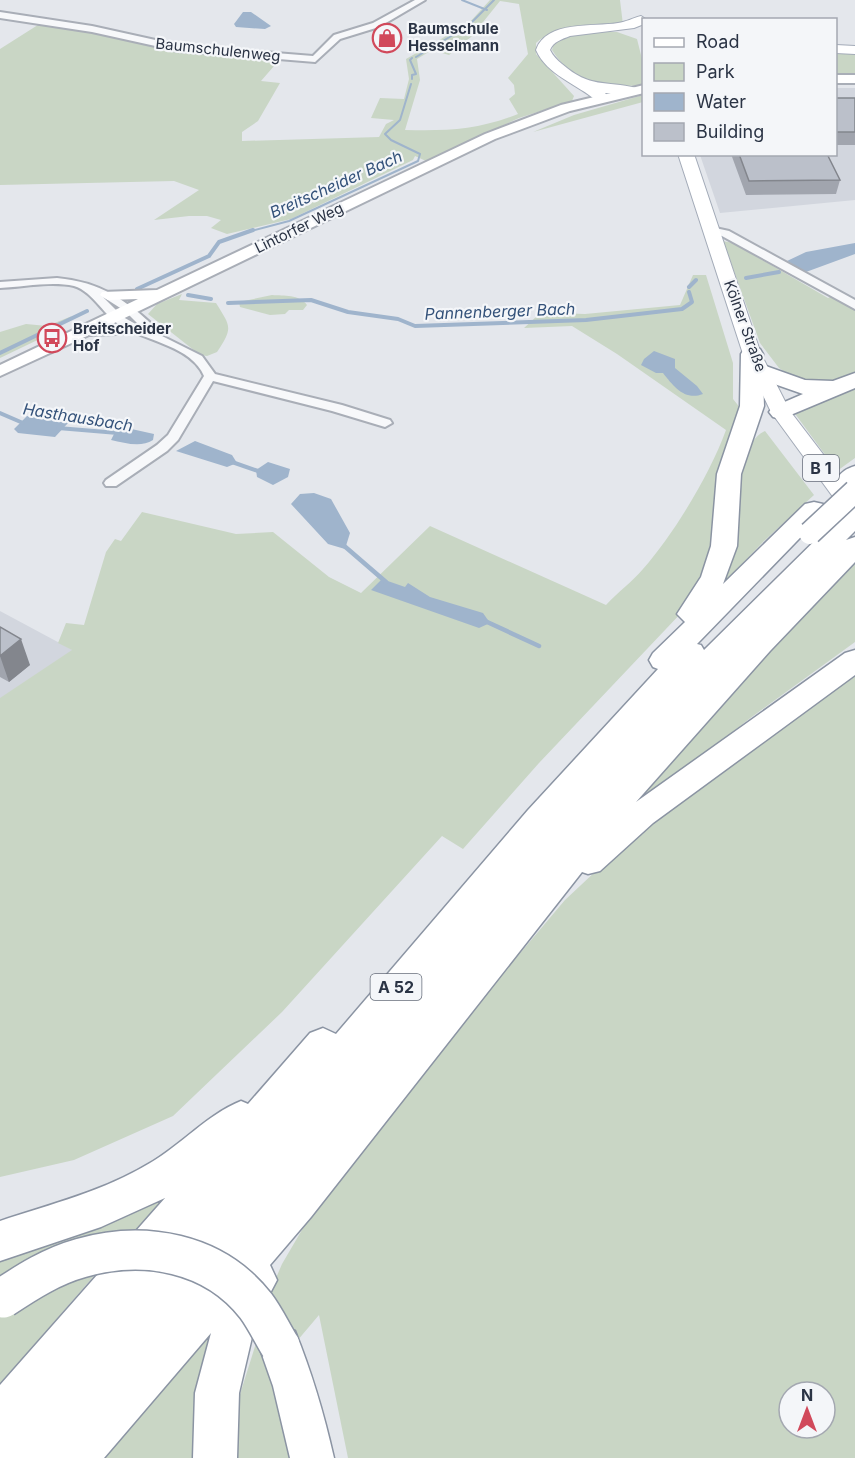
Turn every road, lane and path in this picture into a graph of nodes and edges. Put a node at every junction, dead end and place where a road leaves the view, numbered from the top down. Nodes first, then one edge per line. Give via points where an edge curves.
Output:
1 (422, 0) edge
2 (0, 15) edge
3 (641, 22) edge
4 (837, 49) edge
5 (855, 50) edge
6 (638, 90) edge
7 (594, 95) junction
8 (687, 156) edge
9 (711, 230) junction
10 (0, 285) edge
11 (90, 290) junction
12 (159, 294) junction
13 (108, 295) junction
14 (855, 305) edge
15 (122, 312) junction
16 (138, 330) junction
17 (84, 331) junction
18 (158, 337) junction
19 (756, 362) junction
20 (0, 371) edge
21 (210, 376) junction
22 (846, 384) edge
23 (787, 420) junction
24 (385, 423) dead end
25 (738, 448) junction
26 (853, 481) edge
27 (111, 483) dead end
28 (855, 511) edge
29 (855, 516) edge
30 (829, 539) edge
31 (855, 660) edge
32 (650, 674) junction
33 (540, 902) junction
34 (438, 985) junction
35 (289, 1084) junction
36 (297, 1203) junction
37 (83, 1214) junction
38 (0, 1224) edge
39 (0, 1241) edge
40 (2, 1300) edge
41 (113, 1413) junction
42 (0, 1418) edge
43 (0, 1456) edge
44 (42, 1458) edge
45 (76, 1458) edge
46 (214, 1458) edge
47 (312, 1458) edge

1 - 2 street, Baumschulenweg via 376,25 337,37 315,59 178,48 92,29
3 - 7 main road via 617,29 572,31 545,44 546,57
4 - 5 main road
6 - 7 main road
7 - 12 main road, Lintorfer Weg via 469,146
8 - 9 main road, Kölner Straße / B 1
9 - 14 street via 725,233
9 - 19 main road, Kölner Straße / B 1
10 - 11 street via 63,281
11 - 13 street
11 - 15 street
12 - 13 main road
12 - 15 main road, Lintorfer Weg
13 - 15 street
15 - 16 street
15 - 17 main road, Lintorfer Weg
15 - 18 street
16 - 17 main road
16 - 18 street
17 - 20 main road, Lintorfer Weg
18 - 21 street via 206,365
19 - 22 highway via 802,387
19 - 23 main road, Kölner Straße / B 1
19 - 25 highway via 750,416
21 - 24 street
21 - 27 street via 173,437
22 - 23 highway
23 - 25 highway via 760,428
23 - 28 main road, Kölner Straße / B 1
25 - 32 highway via 727,483 726,536 718,567 702,599 667,642
26 - 30 highway, A 52, bridge
29 - 30 highway, A 52
30 - 32 highway
30 - 33 highway via 760,644 619,799
30 - 34 highway, A 52 via 700,672
30 - 43 highway, A 52 via 682,662 540,821
31 - 33 highway via 642,814
32 - 35 highway via 550,783
33 - 36 highway
34 - 41 highway
34 - 44 highway, A 52
35 - 37 highway via 161,1178
35 - 42 highway
36 - 41 highway
36 - 46 highway via 237,1314 217,1393
37 - 38 highway via 49,1215
37 - 39 highway
40 - 47 highway, bridge via 44,1272 83,1256 119,1249 161,1250 200,1262 237,1286 264,1314 295,1386
41 - 45 highway

